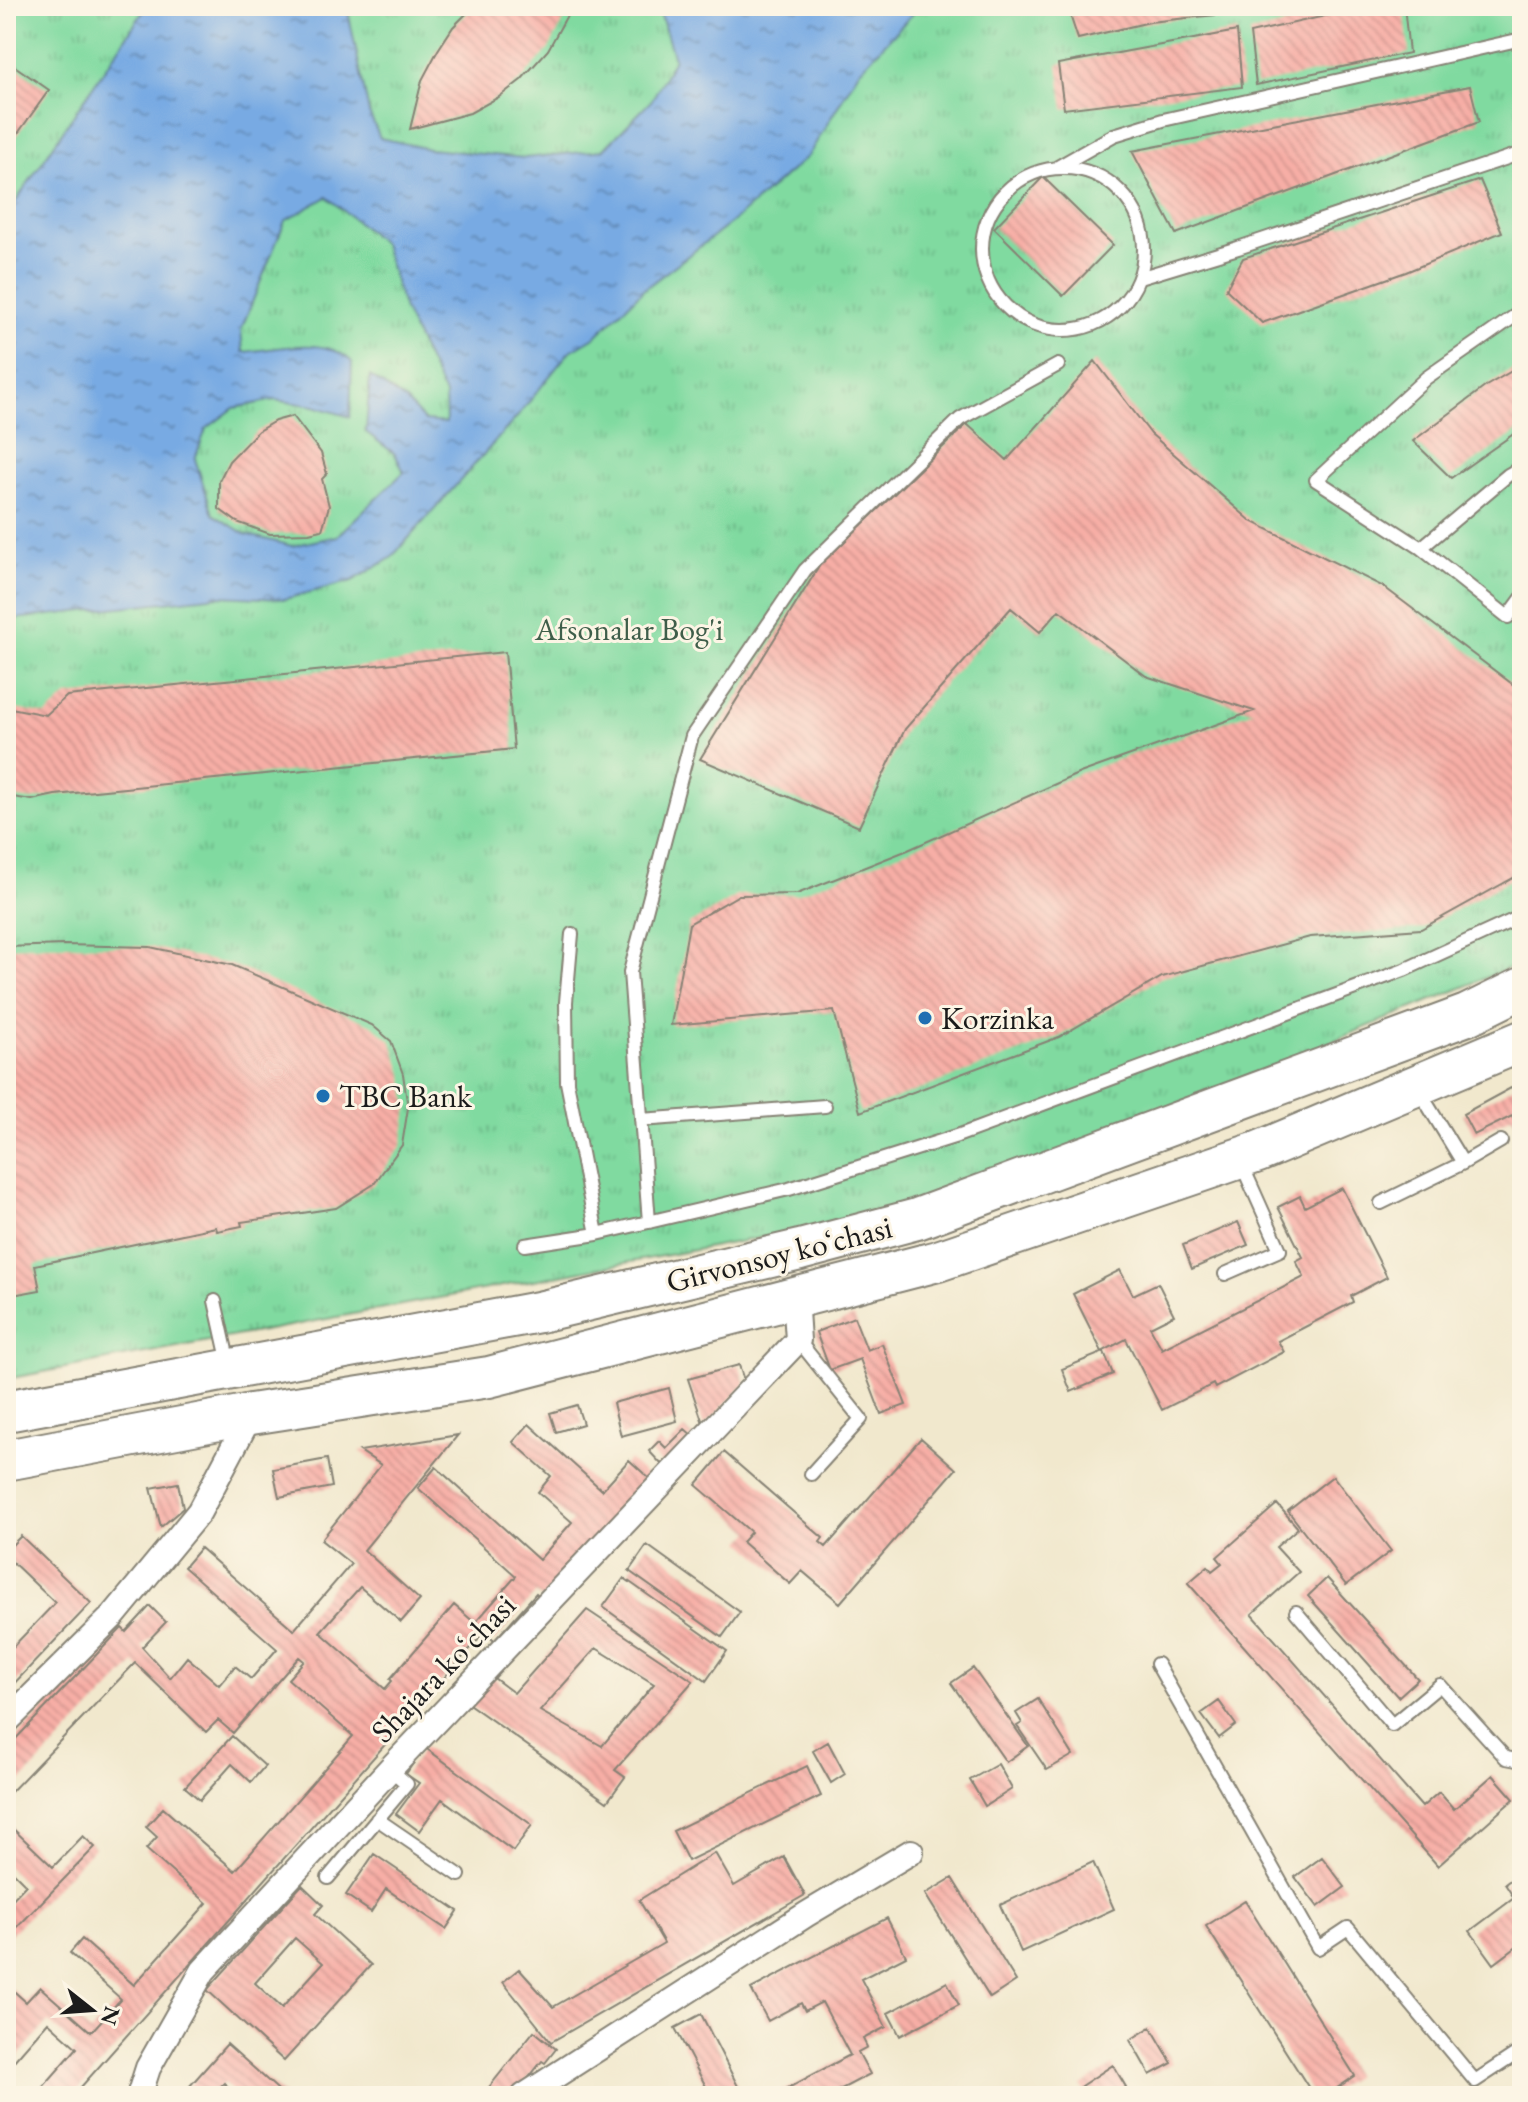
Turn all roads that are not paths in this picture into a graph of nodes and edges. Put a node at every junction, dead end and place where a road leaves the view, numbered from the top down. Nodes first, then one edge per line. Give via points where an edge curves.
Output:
1 (1522, 39) edge
2 (1522, 153) edge
3 (1056, 168) junction
4 (1139, 278) junction
5 (1522, 311) edge
6 (1058, 365) dead end
7 (1522, 467) edge
8 (1421, 548) junction
9 (1522, 598) edge
10 (1522, 916) edge
11 (572, 934) dead end
12 (1522, 988) edge
13 (1522, 1041) edge
14 (1416, 1087) junction
15 (825, 1106) dead end
16 (641, 1120) junction
17 (1501, 1141) dead end
18 (1239, 1158) junction
19 (1463, 1163) junction
20 (1381, 1203) dead end
21 (649, 1222) junction
22 (597, 1234) junction
23 (525, 1245) dead end
24 (1225, 1274) dead end
25 (795, 1296) junction
26 (215, 1301) dead end
27 (798, 1340) junction
28 (231, 1369) junction
29 (6, 1411) edge
30 (251, 1414) junction
31 (6, 1460) edge
32 (811, 1474) dead end
33 (1296, 1612) dead end
34 (1157, 1664) dead end
35 (6, 1722) edge
36 (1522, 1761) edge
37 (390, 1769) junction
38 (377, 1819) junction
39 (911, 1852) dead end
40 (459, 1875) dead end
41 (328, 1878) dead end
42 (1522, 2050) edge
43 (139, 2096) edge
44 (524, 2096) edge

1 - 3 lane via 1163,120 1114,135
2 - 4 lane
3 - 4 lane via 1102,177 1135,210 1143,232
3 - 4 lane via 1007,190 987,221 985,266 994,291 1035,325 1070,330 1105,319
5 - 8 lane via 1426,378 1316,480
6 - 16 lane via 960,419 805,570 692,736 630,972
7 - 8 lane
8 - 9 lane via 1508,617
10 - 21 lane via 1404,970 957,1136 789,1189
11 - 22 lane via 567,1082
12 - 28 main road, Girvonsoy koʻchasi via 1467,1015 917,1219 539,1312
13 - 14 main road, Girvonsoy koʻchasi
14 - 18 main road, Girvonsoy koʻchasi
14 - 19 lane
15 - 16 lane
16 - 21 lane
17 - 19 lane
18 - 24 lane via 1280,1250
18 - 25 main road, Girvonsoy koʻchasi via 938,1261
19 - 20 lane
21 - 22 lane
22 - 23 lane
25 - 27 street
25 - 30 main road, Girvonsoy koʻchasi via 489,1377
26 - 28 lane
27 - 32 lane via 861,1419
27 - 37 street, Shajara koʻchasi
28 - 29 main road, Girvonsoy koʻchasi
30 - 31 main road, Girvonsoy koʻchasi
30 - 35 street via 199,1512 114,1615
33 - 36 lane via 1392,1725 1440,1685 1506,1758
34 - 42 lane via 1318,1948 1348,1928 1475,2081
37 - 38 lane via 407,1784
37 - 43 street, Shajara koʻchasi via 203,1971 148,2068
38 - 40 lane
38 - 41 lane
39 - 44 street

